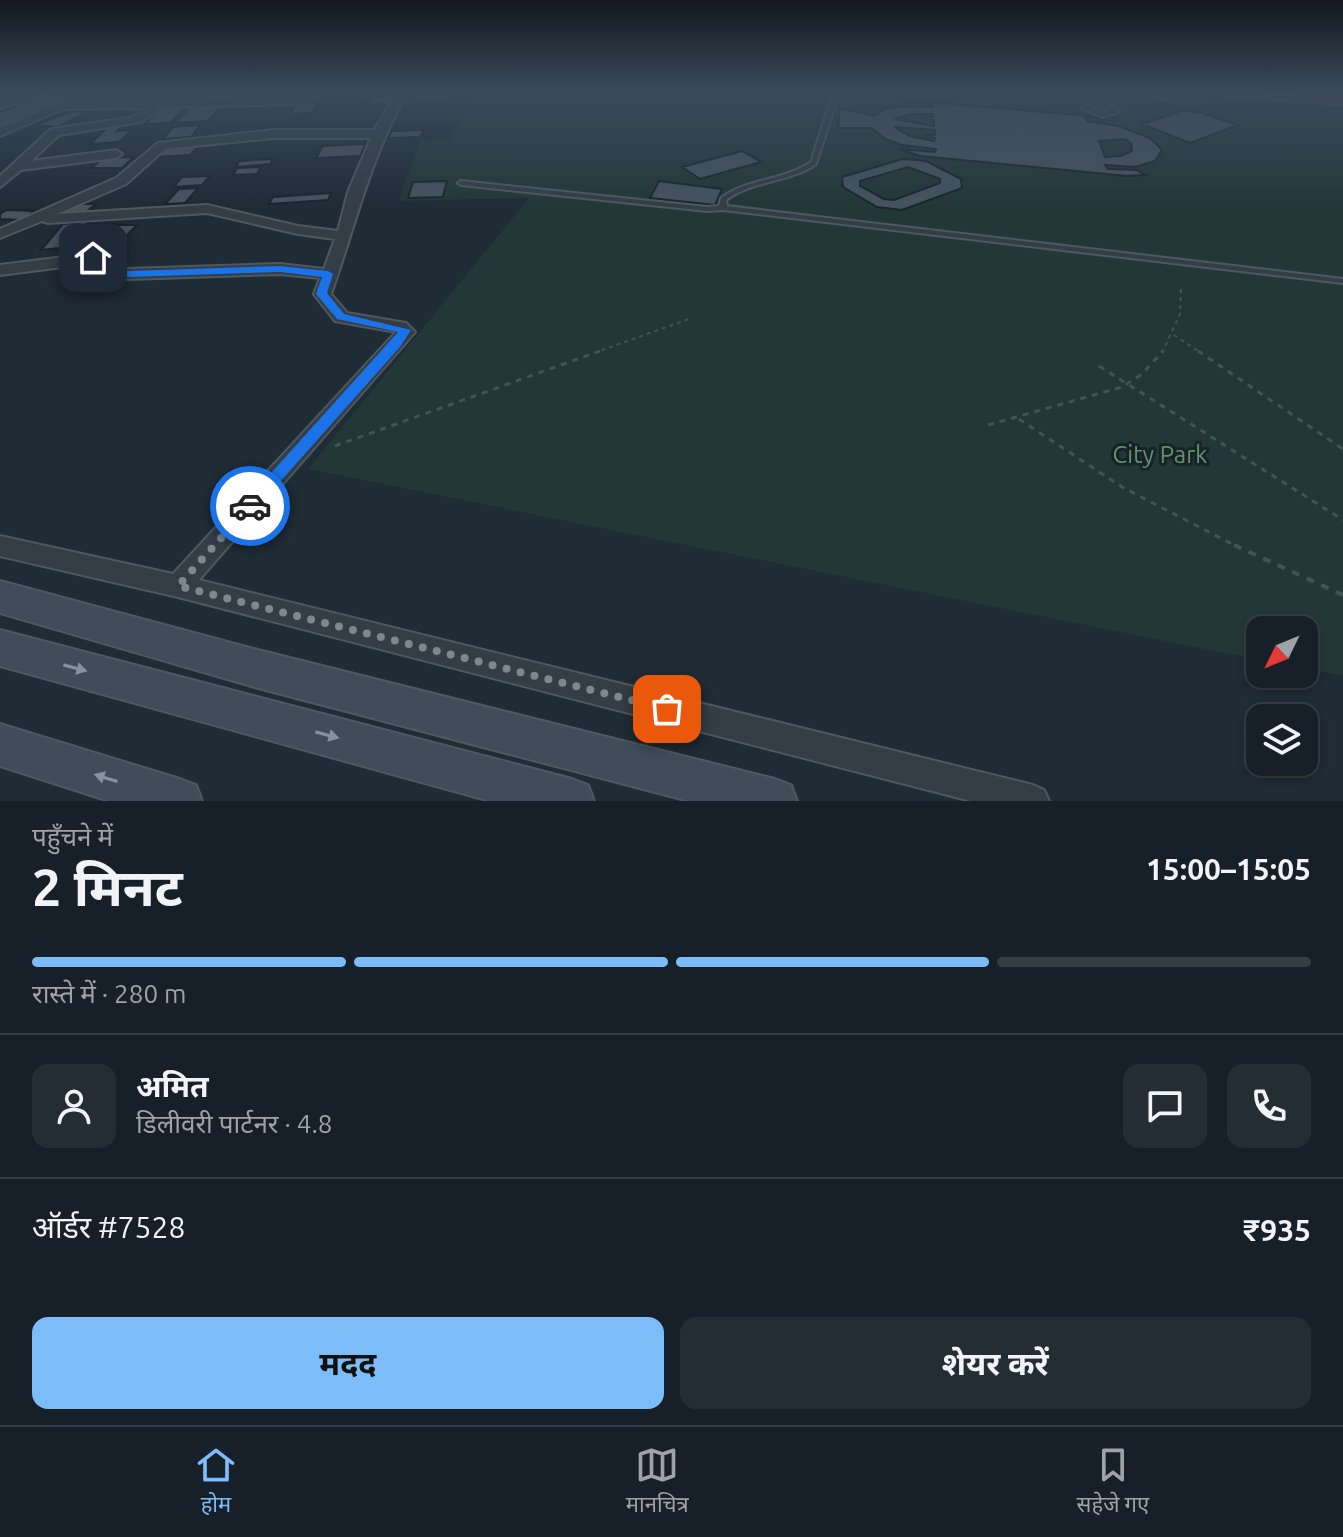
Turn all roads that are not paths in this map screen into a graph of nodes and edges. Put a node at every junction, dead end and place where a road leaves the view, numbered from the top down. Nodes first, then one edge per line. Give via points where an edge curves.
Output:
1 (65, 130) edge
2 (380, 130) edge
3 (824, 130) edge
4 (378, 134) junction
5 (116, 154) dead end
6 (18, 167) junction
7 (0, 183) edge
8 (461, 183) dead end
9 (723, 208) junction
10 (32, 220) junction
11 (0, 234) edge
12 (343, 236) junction
13 (0, 270) edge
14 (328, 274) junction
15 (1343, 281) edge
16 (0, 546) edge
17 (178, 586) junction
18 (0, 597) edge
19 (0, 648) edge
20 (0, 745) edge
21 (180, 801) edge
22 (572, 801) edge
23 (775, 801) edge
24 (1033, 801) edge

1 - 6 street via 55,132
2 - 4 street
3 - 9 lane via 814,163 798,173 731,191
4 - 10 street via 273,134 162,146 121,181
4 - 12 street
5 - 6 street
6 - 7 street
8 - 9 lane
9 - 15 lane
10 - 11 street
10 - 12 street via 207,209
12 - 14 street
13 - 14 street via 104,257 115,271 128,274 280,269
14 - 17 street via 322,294 341,317 406,332
16 - 17 street
17 - 24 street
18 - 23 street
19 -> 22 street
21 -> 20 street

